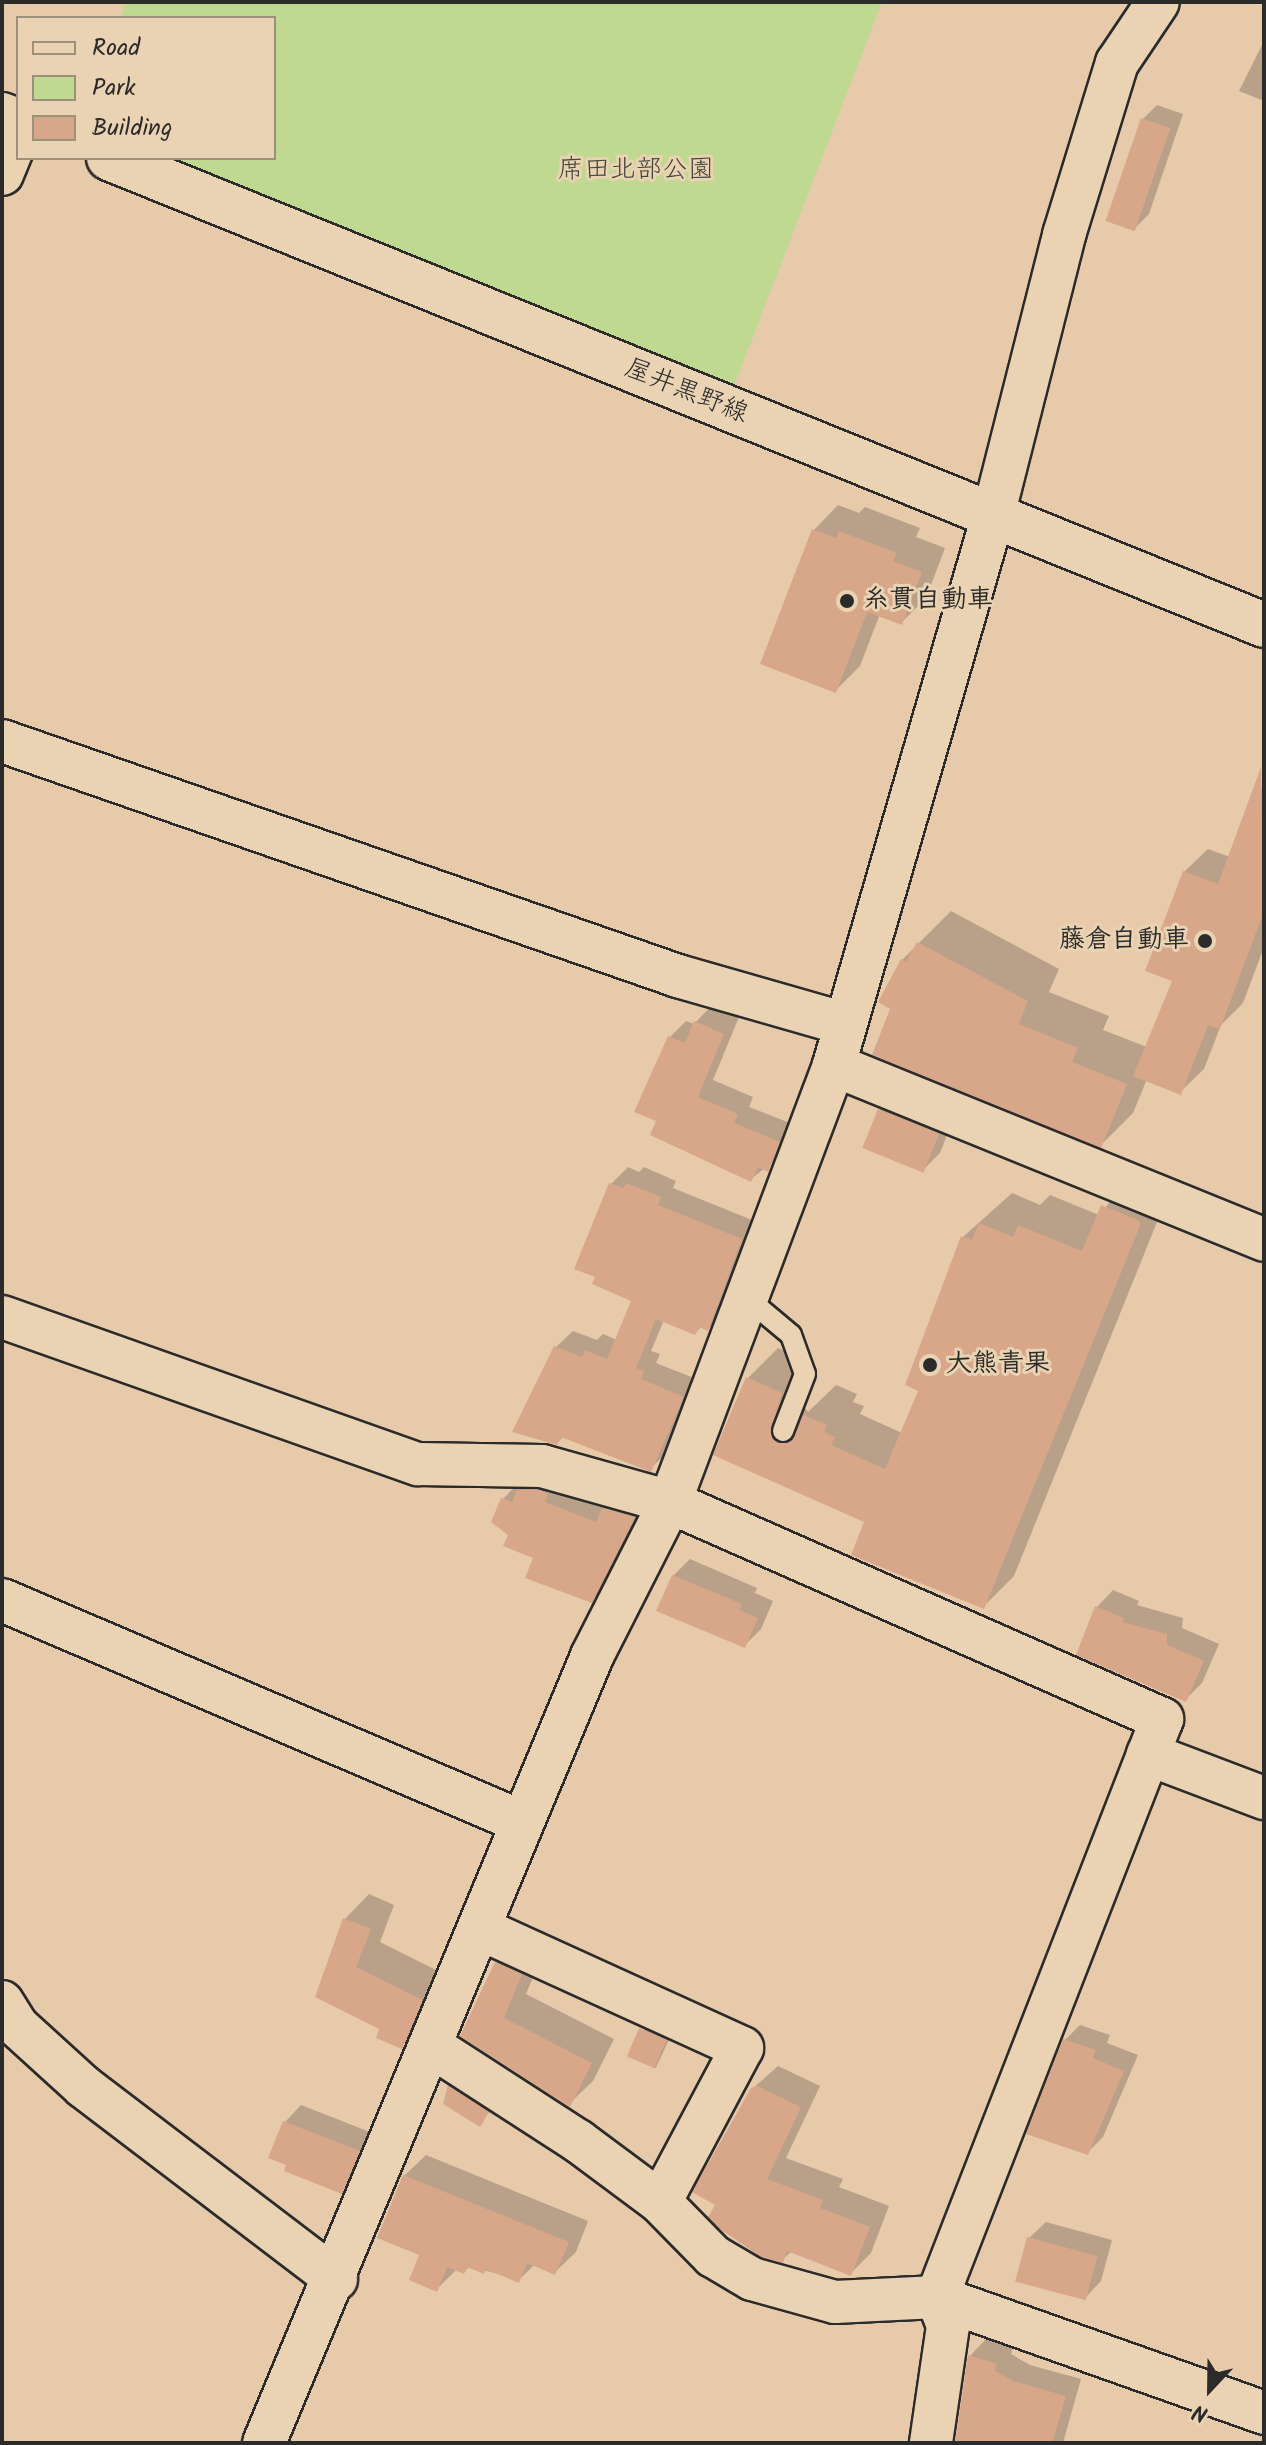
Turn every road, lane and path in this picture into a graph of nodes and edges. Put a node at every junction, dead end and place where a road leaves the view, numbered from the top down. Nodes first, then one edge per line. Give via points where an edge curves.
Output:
1 (1158, 2) edge
2 (16, 140) edge
3 (114, 160) edge
4 (2, 174) edge
5 (993, 516) junction
6 (1264, 625) edge
7 (2, 741) edge
8 (845, 1024) junction
9 (834, 1065) junction
10 (1264, 1240) edge
11 (748, 1299) junction
12 (2, 1317) edge
13 (783, 1431) dead end
14 (670, 1502) junction
15 (2, 1600) edge
16 (1148, 1754) junction
17 (1264, 1798) edge
18 (522, 1822) junction
19 (481, 1929) junction
20 (2, 2002) edge
21 (431, 2046) junction
22 (660, 2202) junction
23 (336, 2279) junction
24 (937, 2297) junction
25 (1264, 2413) edge
26 (264, 2443) edge
27 (931, 2443) edge

1 - 5 street via 1117,63 1064,235
2 - 4 street
3 - 5 main road, 屋井黒野線
5 - 6 main road, 屋井黒野線
5 - 8 street
7 - 8 street via 678,976
8 - 9 street
9 - 10 street
9 - 11 street
11 - 13 lane via 791,1335 805,1374
11 - 14 street
12 - 14 street via 418,1464 542,1466
14 - 16 street via 1162,1719
14 - 18 street via 592,1656
15 - 18 street
16 - 17 street
16 - 24 street
18 - 19 street
19 - 21 street
19 - 22 street via 742,2048
20 - 23 street via 17,2026 84,2087
21 - 22 street via 578,2141
21 - 23 street via 374,2170
22 - 24 street via 713,2256 752,2279 794,2294 835,2302
23 - 26 street
24 - 25 street
24 - 27 street via 948,2326

